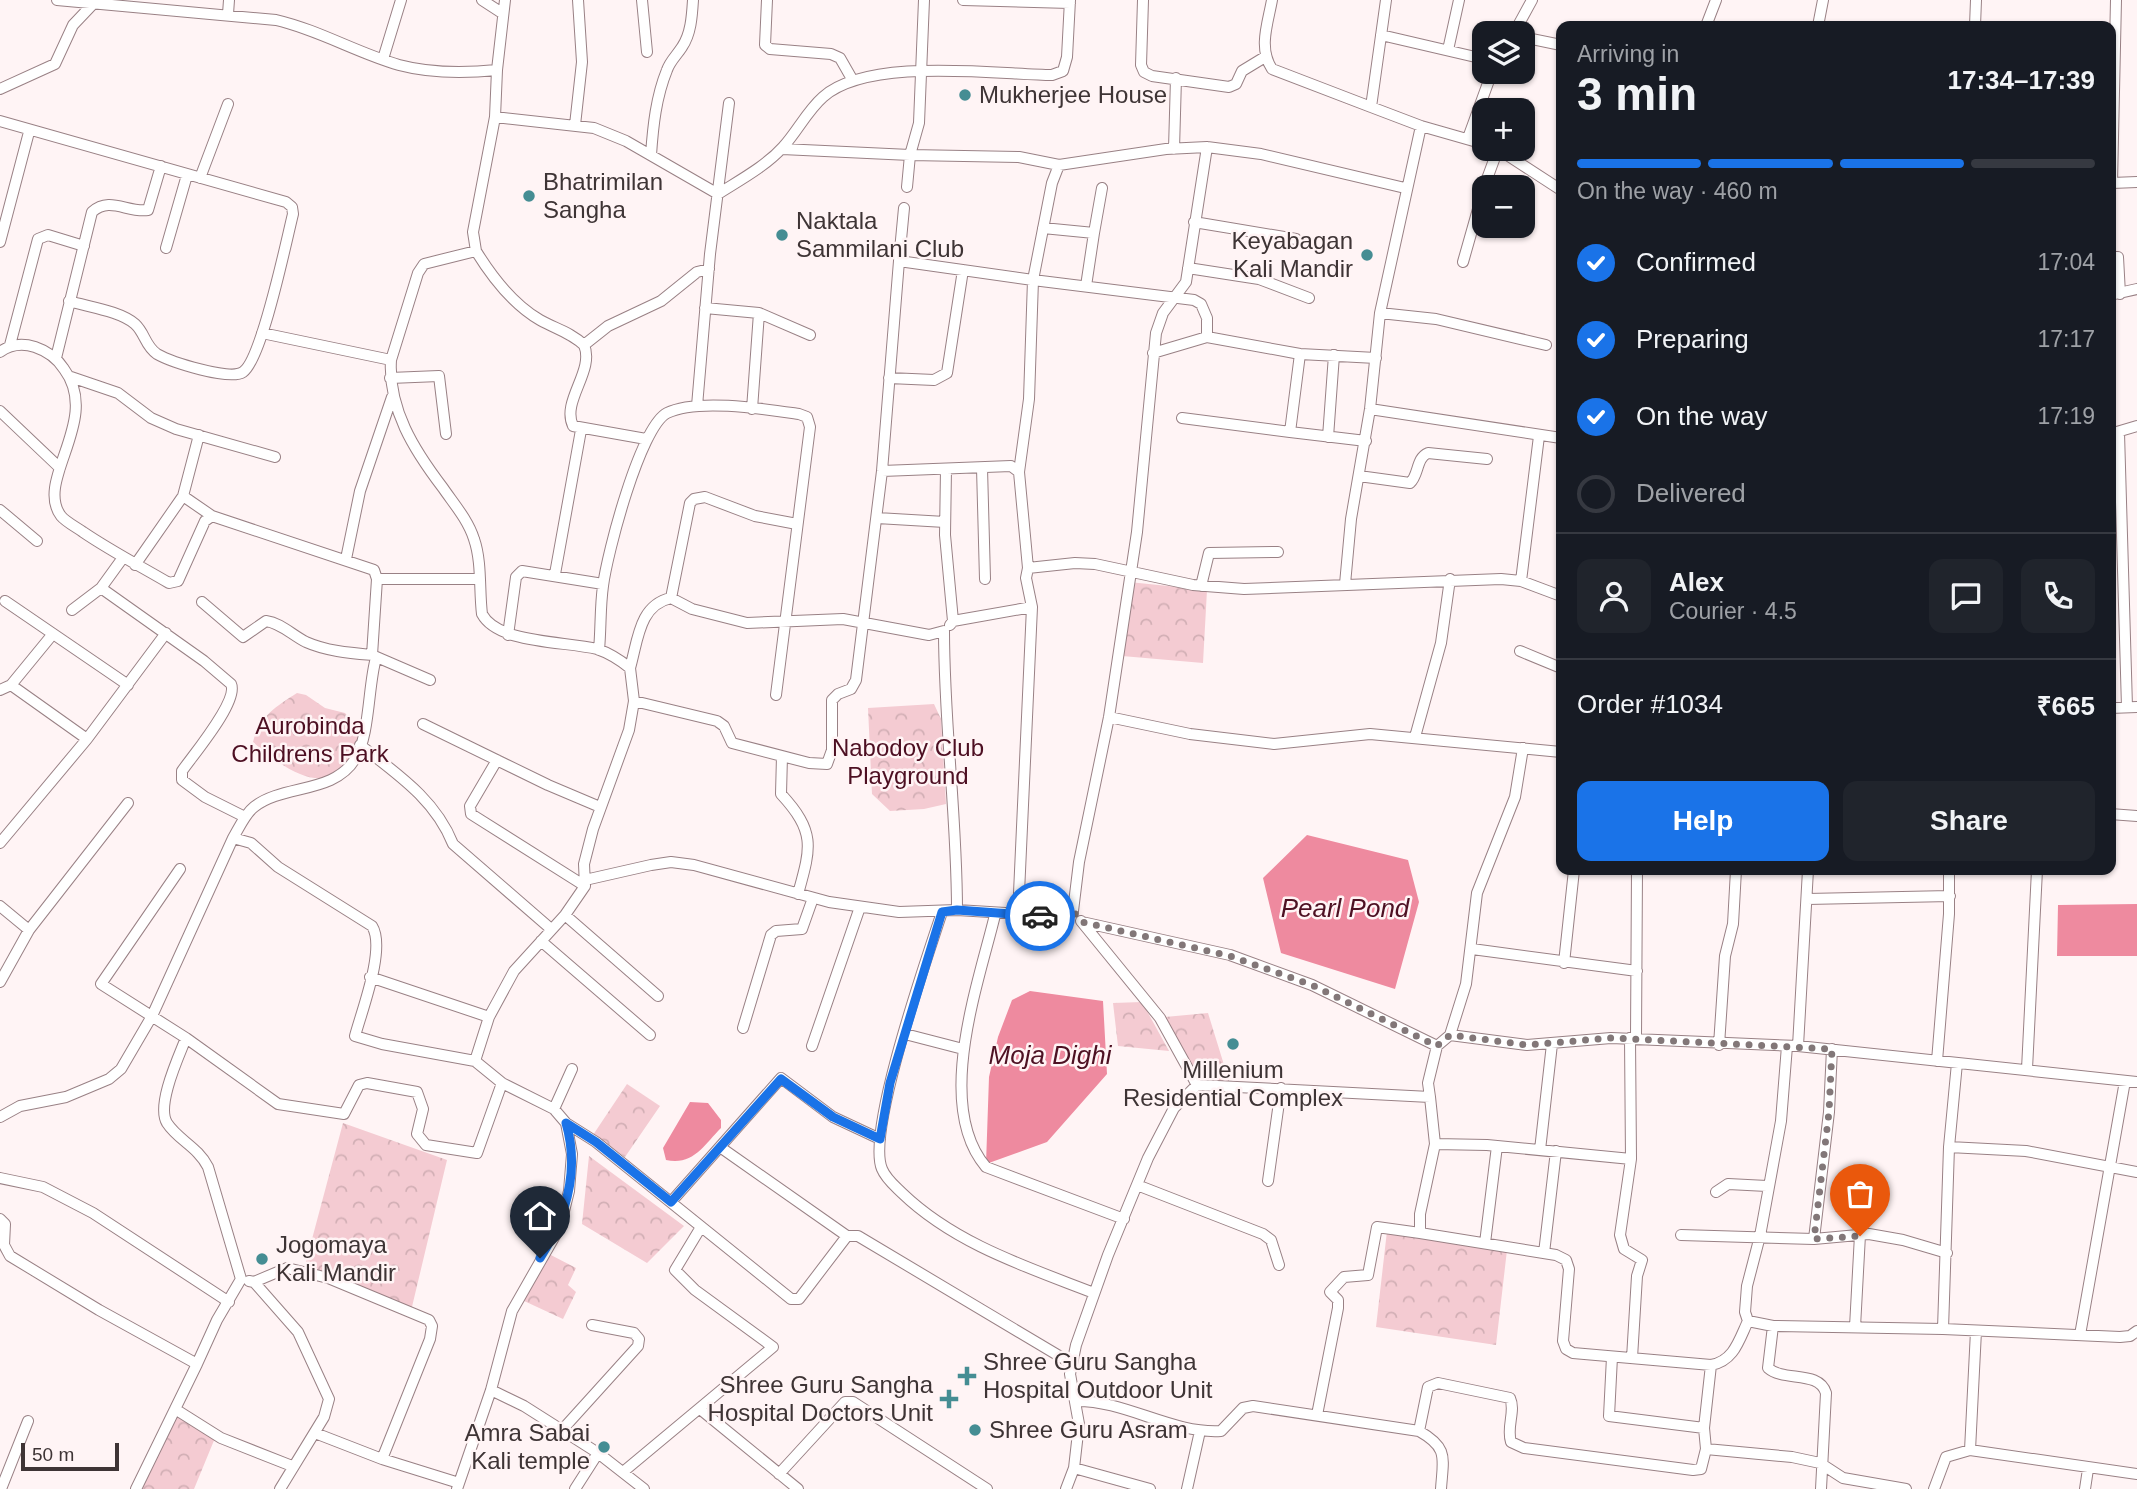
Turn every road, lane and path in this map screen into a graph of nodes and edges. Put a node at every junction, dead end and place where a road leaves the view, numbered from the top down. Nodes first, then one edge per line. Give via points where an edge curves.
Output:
1 (57, 0) edge
2 (229, 0) edge
3 (401, 0) edge
4 (482, 0) edge
5 (505, 0) edge
6 (578, 0) edge
7 (642, 0) edge
8 (693, 0) edge
9 (767, 0) edge
10 (924, 0) edge
11 (963, 0) edge
12 (1143, 0) edge
13 (1272, 0) edge
14 (1385, 0) edge
15 (1459, 0) edge
16 (1532, 0) edge
17 (1716, 0) edge
18 (1823, 0) edge
19 (1976, 0) edge
20 (2116, 0) edge
21 (1070, 1) edge
22 (92, 2) edge
23 (502, 13) junction
24 (228, 14) junction
25 (1521, 21) edge
26 (1708, 21) edge
27 (1819, 21) edge
28 (1975, 21) edge
29 (2115, 21) edge
30 (1381, 35) junction
31 (1535, 40) edge
32 (1556, 44) edge
33 (1448, 50) junction
34 (646, 52) dead end
35 (1472, 56) edge
36 (1265, 57) junction
37 (383, 59) junction
38 (497, 70) junction
39 (919, 72) junction
40 (1176, 78) junction
41 (852, 79) junction
42 (1488, 84) edge
43 (0, 89) edge
44 (729, 103) dead end
45 (228, 104) dead end
46 (1371, 107) junction
47 (495, 117) junction
48 (0, 121) edge
49 (575, 125) junction
50 (1421, 127) junction
51 (29, 132) junction
52 (1468, 138) junction
53 (1472, 140) edge
54 (1207, 147) junction
55 (782, 149) junction
56 (1174, 149) junction
57 (651, 155) junction
58 (910, 155) junction
59 (1515, 161) edge
60 (1059, 165) junction
61 (161, 166) junction
62 (187, 175) junction
63 (200, 178) junction
64 (2137, 182) edge
65 (2116, 183) edge
66 (907, 187) dead end
67 (1556, 187) edge
68 (1102, 188) dead end
69 (1405, 188) junction
70 (718, 194) junction
71 (904, 208) dead end
72 (1194, 222) junction
73 (1043, 228) junction
74 (1472, 230) edge
75 (1094, 233) junction
76 (1296, 239) dead end
77 (0, 242) edge
78 (84, 246) junction
79 (166, 248) dead end
80 (476, 251) junction
81 (2116, 257) edge
82 (899, 261) junction
83 (1463, 262) dead end
84 (709, 268) junction
85 (1188, 268) junction
86 (963, 270) junction
87 (1032, 280) junction
88 (2116, 282) edge
89 (1086, 286) junction
90 (2137, 289) edge
91 (2116, 295) edge
92 (1174, 298) junction
93 (1310, 298) dead end
94 (69, 301) junction
95 (705, 308) junction
96 (760, 313) junction
97 (1380, 313) junction
98 (262, 333) junction
99 (810, 335) dead end
100 (1207, 337) junction
101 (584, 345) junction
102 (1546, 345) dead end
103 (5, 349) edge
104 (1153, 353) junction
105 (1300, 354) junction
106 (1334, 355) junction
107 (56, 358) junction
108 (1376, 358) junction
109 (391, 360) junction
110 (71, 377) junction
111 (390, 378) junction
112 (889, 378) junction
113 (392, 397) junction
114 (697, 406) junction
115 (752, 409) junction
116 (1370, 409) junction
117 (0, 411) edge
118 (1182, 418) dead end
119 (2137, 426) edge
120 (581, 430) junction
121 (1290, 432) junction
122 (446, 433) dead end
123 (2116, 433) edge
124 (198, 435) junction
125 (1539, 436) junction
126 (1328, 437) junction
127 (1556, 438) edge
128 (646, 439) junction
129 (1366, 441) junction
130 (2116, 449) edge
131 (275, 457) dead end
132 (1487, 459) dead end
133 (60, 468) junction
134 (982, 468) junction
135 (946, 469) junction
136 (882, 471) junction
137 (1019, 472) junction
138 (1359, 476) junction
139 (183, 496) junction
140 (0, 510) edge
141 (212, 516) junction
142 (877, 518) junction
143 (945, 522) junction
144 (797, 524) junction
145 (37, 541) dead end
146 (1278, 552) dead end
147 (122, 559) junction
148 (346, 559) junction
149 (135, 565) junction
150 (1028, 568) junction
151 (1130, 572) junction
152 (555, 574) junction
153 (377, 579) junction
154 (478, 579) junction
155 (985, 579) dead end
156 (1450, 579) junction
157 (1521, 581) junction
158 (603, 584) junction
159 (1345, 584) junction
160 (1201, 586) junction
161 (101, 588) junction
162 (1556, 594) edge
163 (671, 598) junction
164 (5, 601) dead end
165 (202, 602) dead end
166 (1032, 607) junction
167 (72, 610) dead end
168 (953, 621) junction
169 (786, 622) junction
170 (862, 624) junction
171 (944, 631) junction
172 (166, 633) junction
173 (52, 635) junction
174 (508, 635) junction
175 (599, 650) junction
176 (1520, 651) dead end
177 (374, 657) junction
178 (1556, 666) edge
179 (630, 668) junction
180 (430, 680) dead end
181 (128, 685) junction
182 (5, 687) edge
183 (776, 695) dead end
184 (634, 701) junction
185 (2132, 707) edge
186 (1109, 717) junction
187 (423, 724) dead end
188 (1415, 737) junction
189 (87, 739) junction
190 (359, 745) junction
191 (1523, 748) junction
192 (1556, 751) edge
193 (782, 756) junction
194 (497, 760) junction
195 (128, 803) dead end
196 (600, 807) junction
197 (2116, 814) edge
198 (2137, 816) edge
199 (245, 817) junction
200 (233, 838) junction
201 (0, 843) edge
202 (180, 869) dead end
203 (1573, 875) edge
204 (1637, 875) edge
205 (1736, 875) edge
206 (1808, 875) edge
207 (1950, 875) edge
208 (2037, 875) edge
209 (585, 883) junction
210 (798, 894) junction
211 (1950, 896) junction
212 (813, 898) junction
213 (1807, 898) junction
214 (0, 906) edge
215 (860, 906) junction
216 (957, 910) junction
217 (1073, 911) junction
218 (942, 912) junction
219 (565, 915) junction
220 (995, 915) junction
221 (1018, 915) junction
222 (1082, 922) junction
223 (551, 929) junction
224 (29, 930) junction
225 (541, 940) junction
226 (1472, 948) junction
227 (1564, 964) junction
228 (1637, 971) junction
229 (370, 977) junction
230 (0, 982) edge
231 (658, 996) dead end
232 (152, 1016) junction
233 (489, 1017) junction
234 (743, 1028) dead end
235 (905, 1034) junction
236 (650, 1035) dead end
237 (1450, 1035) junction
238 (186, 1038) junction
239 (1633, 1038) junction
240 (1552, 1044) junction
241 (1720, 1045) junction
242 (812, 1046) dead end
243 (1437, 1046) junction
244 (1793, 1046) junction
245 (963, 1049) junction
246 (1832, 1049) junction
247 (475, 1061) junction
248 (1937, 1061) junction
249 (1957, 1063) junction
250 (572, 1069) dead end
251 (2027, 1069) junction
252 (2125, 1081) junction
253 (2137, 1082) edge
254 (502, 1083) junction
255 (1197, 1085) junction
256 (1281, 1088) junction
257 (1430, 1097) junction
258 (554, 1109) junction
259 (0, 1117) edge
260 (566, 1123) junction
261 (880, 1139) junction
262 (1435, 1144) junction
263 (1497, 1146) junction
264 (720, 1147) junction
265 (1949, 1147) junction
266 (1540, 1150) junction
267 (1556, 1152) junction
268 (1631, 1159) junction
269 (2111, 1167) junction
270 (2137, 1172) edge
271 (0, 1178) edge
272 (1268, 1181) dead end
273 (1137, 1185) junction
274 (1767, 1186) junction
275 (1716, 1192) dead end
276 (671, 1202) junction
277 (0, 1219) edge
278 (1124, 1219) junction
279 (701, 1227) junction
280 (1420, 1233) junction
281 (1681, 1235) dead end
282 (847, 1236) junction
283 (1760, 1236) junction
284 (1860, 1236) junction
285 (1814, 1239) junction
286 (1485, 1243) junction
287 (1544, 1253) junction
288 (1947, 1253) junction
289 (1279, 1265) dead end
290 (241, 1279) junction
291 (254, 1282) junction
292 (1094, 1293) junction
293 (229, 1302) junction
294 (1748, 1321) junction
295 (592, 1325) dead end
296 (1773, 1326) junction
297 (1855, 1327) junction
298 (1943, 1329) junction
299 (1976, 1331) junction
300 (2137, 1331) edge
301 (2080, 1335) junction
302 (1612, 1357) junction
303 (1632, 1358) junction
304 (1071, 1363) junction
305 (197, 1364) junction
306 (1711, 1365) junction
307 (491, 1390) junction
308 (1075, 1401) junction
309 (175, 1409) junction
310 (700, 1409) junction
311 (1317, 1415) junction
312 (29, 1421) dead end
313 (1704, 1428) junction
314 (562, 1430) junction
315 (1200, 1431) junction
316 (1419, 1431) junction
317 (315, 1433) junction
318 (1706, 1449) junction
319 (1970, 1450) junction
320 (598, 1453) junction
321 (382, 1459) junction
322 (1820, 1463) junction
323 (292, 1466) junction
324 (1074, 1468) junction
325 (2088, 1469) junction
326 (623, 1472) junction
327 (779, 1474) junction
328 (2137, 1474) edge
329 (458, 1486) edge
330 (1, 1489) edge
331 (136, 1489) edge
332 (280, 1489) edge
333 (575, 1489) edge
334 (644, 1489) edge
335 (798, 1489) edge
336 (987, 1489) edge
337 (1066, 1489) edge
338 (1150, 1489) edge
339 (1187, 1489) edge
340 (1441, 1489) edge
341 (1821, 1489) edge
342 (1906, 1489) edge
343 (1934, 1489) edge
344 (2085, 1489) edge

1 - 22 street
2 - 24 street
3 - 37 street
4 - 23 street
5 - 23 street
6 - 49 street via 582,62
7 - 34 street
8 - 57 street via 683,46 668,66 660,90
9 - 41 street via 765,46 831,54 840,58
10 - 39 street
11 - 21 street
12 - 40 street via 1141,65 1152,76
13 - 36 street
14 - 30 street
15 - 33 street
16 - 25 street
17 - 26 street
18 - 27 street
19 - 28 street
20 - 29 street
21 - 39 street via 1063,71 1052,75
22 - 24 street
22 - 43 street via 73,25 55,64
23 - 38 street
24 - 37 street via 304,27
30 - 33 street
30 - 46 street
31 - 32 street
33 - 35 street
36 - 40 street via 1242,71 1233,87
36 - 46 street via 1272,69
37 - 38 street via 429,69
38 - 47 street
39 - 41 street
39 - 58 street via 919,122
40 - 56 street
41 - 55 street via 822,97
42 - 52 street
44 - 70 street
45 - 63 street
46 - 50 street
47 - 49 street
47 - 80 street via 473,232
48 - 51 street
49 - 57 street via 594,128
50 - 52 street
50 - 69 street
51 - 61 street
51 - 77 street
52 - 53 street
54 - 56 street
54 - 69 street via 1261,154
54 - 72 street
55 - 58 street
55 - 70 street
56 - 60 street
57 - 70 street
58 - 60 street via 1019,158
58 - 66 street
59 - 67 street
60 - 73 street
61 - 62 street
61 - 78 street via 148,211 100,205 92,212
62 - 63 street
62 - 79 street
63 - 98 street via 292,207
64 - 65 street
68 - 75 street
69 - 97 street
70 - 84 street
71 - 82 street
72 - 76 street
72 - 85 street
73 - 75 street
73 - 87 street
74 - 83 street
75 - 89 street
78 - 94 street
78 - 103 street via 48,235 38,239
80 - 101 street via 517,303
80 - 109 street via 424,264
81 - 88 street
82 - 86 street
82 - 112 street
84 - 95 street
84 - 101 street via 697,272 661,301 616,321
85 - 92 street via 1186,282
85 - 93 street via 1259,279
86 - 87 street
86 - 112 street via 947,373 934,380
87 - 89 street
87 - 137 street via 1028,399
89 - 92 street
90 - 91 street
92 - 100 street via 1206,309
92 - 104 street via 1163,313
94 - 98 street via 135,324 150,350 162,356 221,374 234,376 247,368
94 - 107 street
95 - 96 street
95 - 114 street
96 - 99 street
96 - 115 street
97 - 102 street via 1436,319
97 - 108 street
98 - 109 street
100 - 104 street
100 - 105 street
101 - 120 street via 586,360 570,419
103 - 107 street via 36,347
104 - 151 street
105 - 106 street
105 - 121 street
106 - 108 street
106 - 126 street
107 - 110 street
108 - 116 street
109 - 111 street
110 - 124 street via 118,393 151,418
110 - 133 street via 78,403 75,427
111 - 113 street
111 - 122 street via 439,376
112 - 136 street
113 - 148 street via 360,491
113 - 154 street via 423,461 474,537
114 - 115 street
114 - 128 street via 668,412 656,421
115 - 144 street via 807,417 810,427
116 - 125 street
116 - 129 street
117 - 133 street
118 - 121 street
119 - 123 street
120 - 128 street
120 - 152 street
121 - 126 street
124 - 131 street
124 - 139 street
125 - 127 street
125 - 157 street
126 - 129 street
128 - 158 street
129 - 138 street
130 - 185 street
132 - 138 street via 1428,453 1409,483
133 - 147 street via 56,504 61,516
134 - 135 street
134 - 137 street via 1011,467
134 - 155 street
135 - 136 street
135 - 143 street
136 - 142 street
137 - 150 street
138 - 159 street
139 - 141 street
139 - 149 street
140 - 145 street
141 - 148 street
141 - 149 street via 205,521 177,583
142 - 143 street
142 - 170 street
143 - 168 street
144 - 163 street via 755,516 705,497 694,499
144 - 169 street
146 - 160 street via 1209,553
147 - 149 street
147 - 161 street
148 - 153 street via 374,570
150 - 151 street via 1075,563
150 - 166 street
151 - 160 street
151 - 186 street
152 - 158 street
152 - 174 street via 522,571 516,577
153 - 154 street
153 - 177 street
154 - 174 street via 482,614 488,625
156 - 157 street
156 - 159 street
156 - 188 street via 1441,643
157 - 162 street
158 - 175 street
159 - 160 street via 1244,589
161 - 167 street
161 - 172 street
163 - 169 street via 735,621
163 - 179 street via 652,604 645,615
164 - 173 street
165 - 177 street via 243,637 265,621 274,622 311,644
166 - 168 street
166 - 221 street
168 - 171 street
169 - 170 street via 843,619
169 - 183 street
170 - 171 street via 929,635
170 - 193 street via 854,685 832,700 831,758 827,764 819,764
171 - 216 street
172 - 181 street
172 - 199 street via 204,660 233,689 219,719 182,771 182,780
173 - 181 street
173 - 182 street
174 - 175 street
175 - 179 street
176 - 178 street
177 - 180 street
177 - 190 street
179 - 184 street
181 - 189 street
182 - 189 street
184 - 193 street via 717,721 732,743
184 - 196 street via 629,730
186 - 188 street via 1190,734 1275,744 1370,734
186 - 217 street
187 - 194 street
188 - 191 street
189 - 201 street
190 - 199 street via 356,758 342,774 268,799
190 - 223 street via 423,795 453,844
191 - 192 street
191 - 226 street via 1515,797 1477,893
193 - 210 street via 781,794 802,816 808,832
194 - 196 street
194 - 209 street via 470,806 471,814
195 - 224 street
196 - 209 street via 584,864
197 - 198 street
199 - 200 street
200 - 229 street via 251,843 278,867 372,926 377,942
200 - 232 street
202 - 232 street via 101,984
203 - 227 street
204 - 228 street
205 - 241 street
206 - 213 street
207 - 211 street
208 - 251 street
209 - 210 street via 671,862
209 - 219 street
210 - 212 street
211 - 213 street
211 - 248 street
212 - 215 street
212 - 234 street via 802,929 771,935
213 - 244 street
214 - 224 street
215 - 218 street
215 - 242 street
216 - 218 street
216 - 220 street
217 - 221 street via 1054,916
217 - 222 street
218 - 235 street
219 - 223 street
219 - 231 street
220 - 221 street
220 - 245 street
222 - 243 street via 1230,956 1312,985
222 - 255 street via 1160,1018
223 - 225 street
224 - 230 street
225 - 233 street via 514,971
225 - 236 street
226 - 227 street
226 - 237 street
227 - 228 street
228 - 239 street
229 - 233 street
229 - 247 street via 355,1036
232 - 238 street
232 - 259 street via 131,1057 109,1079 66,1097 20,1106
233 - 247 street
235 - 245 street
235 - 261 street
237 - 240 street
237 - 243 street
238 - 254 street via 278,1104 344,1114 359,1085 417,1092 423,1109 417,1134 426,1145 477,1153
238 - 290 street via 168,1086 164,1117 208,1167
239 - 240 street
239 - 241 street
239 - 268 street
240 - 266 street
241 - 244 street
243 - 257 street via 1428,1083
244 - 246 street
244 - 274 street
245 - 278 street via 964,1123 972,1149 986,1167
246 - 248 street
246 - 285 street
247 - 254 street
248 - 249 street
249 - 251 street
249 - 265 street
250 - 258 street
251 - 252 street
252 - 253 street
252 - 269 street
254 - 258 street
255 - 256 street
255 - 273 street via 1174,1108
256 - 257 street
256 - 272 street
257 - 262 street
258 - 260 street
260 - 276 street
260 - 307 street via 572,1154 560,1227 512,1311
261 - 264 street via 833,1117 781,1079
261 - 292 street via 883,1172 927,1217 982,1247
262 - 263 street
262 - 280 street
263 - 266 street
263 - 286 street
264 - 276 street
264 - 282 street
265 - 269 street via 2026,1151
265 - 288 street
266 - 267 street
267 - 268 street
267 - 287 street
268 - 303 street via 1620,1235 1624,1249 1642,1260
269 - 270 street
269 - 301 street
271 - 293 street via 43,1187 93,1213
273 - 278 street
273 - 289 street via 1263,1234 1271,1240
274 - 275 street via 1728,1184
274 - 283 street
276 - 279 street
277 - 305 street via 5,1224 4,1245 10,1256
278 - 292 street
279 - 282 street via 791,1299 799,1299
279 - 310 street via 675,1270 773,1347
280 - 286 street
280 - 311 street via 1377,1227 1368,1275 1343,1277 1330,1292 1338,1300 1338,1308
281 - 283 street
282 - 304 street via 858,1236
283 - 285 street
283 - 294 street via 1747,1286
284 - 285 street
284 - 288 street via 1885,1236
284 - 297 street
286 - 287 street
287 - 302 street via 1566,1260 1569,1269 1566,1349
288 - 298 street
290 - 291 street
290 - 293 street
291 - 317 street via 298,1332 329,1399
291 - 321 street via 282,1268 295,1270 328,1278 429,1320 430,1339
292 - 304 street
293 - 305 street
294 - 296 street
294 - 306 street via 1731,1356
295 - 314 street via 634,1333 638,1346
296 - 297 street
296 - 322 street via 1768,1368 1824,1386
297 - 298 street
298 - 299 street
299 - 301 street
299 - 319 street
300 - 301 street via 2120,1337
302 - 303 street
302 - 313 street via 1609,1416
303 - 306 street
304 - 308 street
305 - 309 street
306 - 313 street
307 - 314 street
307 - 329 street
308 - 315 street via 1105,1402
308 - 324 street via 1079,1424
309 - 323 street via 221,1438
309 - 331 street
310 - 326 street
310 - 327 street
311 - 315 street via 1247,1407 1221,1432
311 - 316 street
312 - 330 street
313 - 318 street
314 - 320 street
315 - 339 street
316 - 318 street via 1428,1387 1438,1383 1510,1398 1508,1433 1511,1442 1524,1448 1693,1470 1701,1469
316 - 340 street via 1440,1446
317 - 321 street
317 - 323 street
318 - 322 street
319 - 325 street
319 - 343 street via 1946,1457
320 - 326 street
320 - 333 street
321 - 329 street
322 - 341 street
322 - 342 street via 1843,1478
323 - 332 street
324 - 337 street
324 - 338 street
325 - 328 street
325 - 344 street
326 - 334 street
327 - 335 street
327 - 336 street via 845,1402 853,1402

